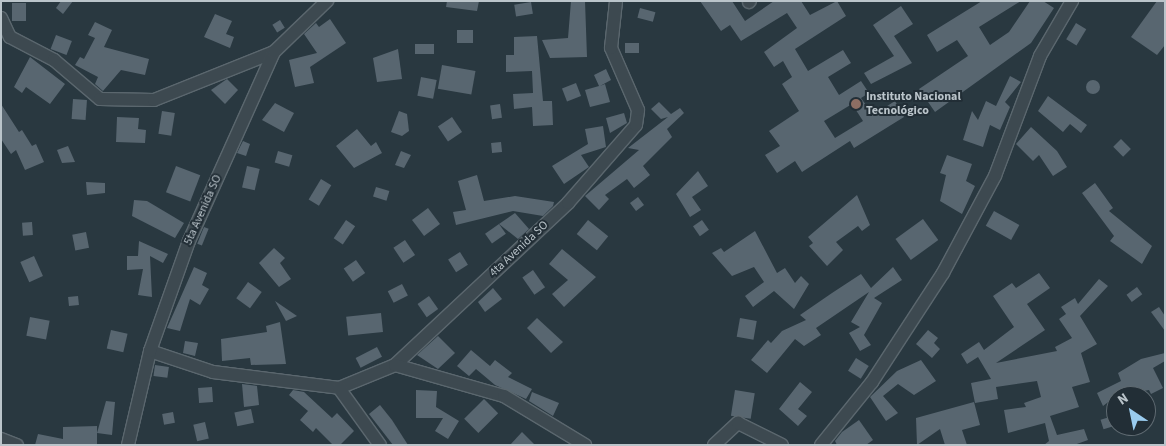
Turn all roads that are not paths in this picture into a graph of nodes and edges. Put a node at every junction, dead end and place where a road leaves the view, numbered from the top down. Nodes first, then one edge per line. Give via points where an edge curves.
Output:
1 (327, 1) edge
2 (616, 1) edge
3 (1072, 1) edge
4 (311, 7) edge
5 (1, 18) edge
6 (274, 52) junction
7 (150, 351) junction
8 (395, 365) junction
9 (339, 388) junction
10 (1, 439) edge
11 (819, 444) edge
12 (17, 445) edge
13 (128, 445) edge
14 (380, 445) edge
15 (585, 445) edge
16 (714, 445) edge
17 (782, 445) edge

1 - 4 street, 5ta Avenida SO
2 - 8 street, 4ta Avenida SO via 611,48 638,110 636,125 568,203
3 - 11 street via 1040,56 995,176 943,273 872,382
4 - 6 street, 5ta Avenida SO
5 - 6 street via 10,36 54,60 100,99 154,100
6 - 7 street, 5ta Avenida SO via 188,241
7 - 9 street via 213,372
7 - 13 street, 5ta Avenida SO
8 - 9 street, 4ta Avenida SO
8 - 15 street via 504,396
9 - 14 street
10 - 12 street
16 - 17 street via 738,423

